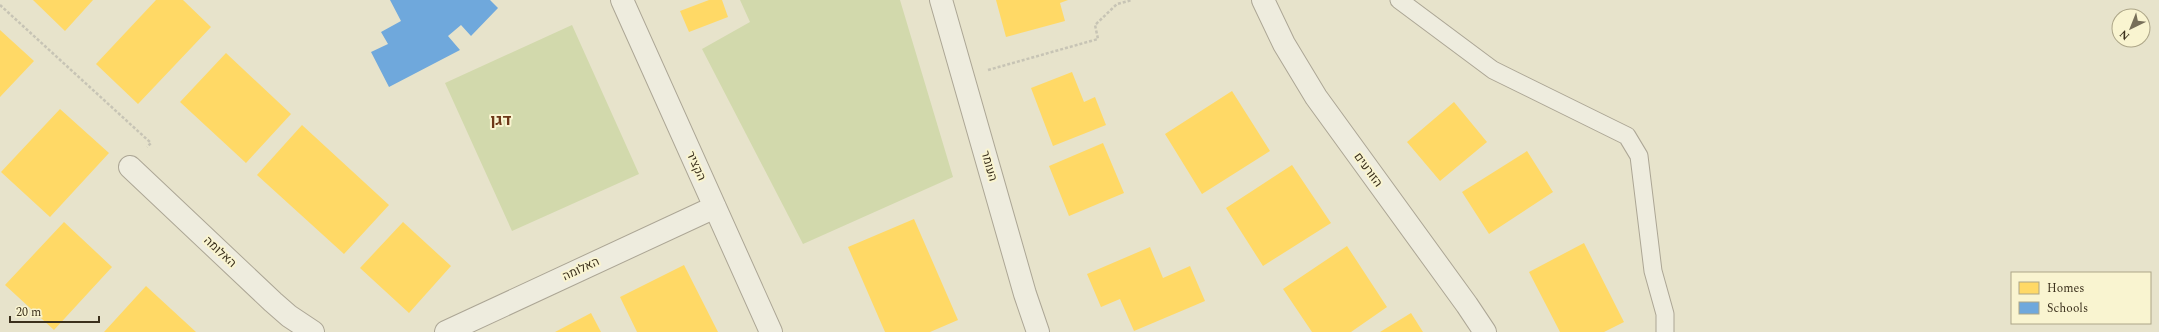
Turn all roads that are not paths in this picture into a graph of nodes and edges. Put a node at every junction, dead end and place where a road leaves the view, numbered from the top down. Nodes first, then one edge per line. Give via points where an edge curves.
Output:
1 (622, 0) edge
2 (941, 0) edge
3 (1263, 0) edge
4 (1399, 0) edge
5 (130, 167) road end
6 (715, 207) junction
7 (313, 332) edge
8 (446, 332) edge
9 (771, 332) edge
10 (1038, 332) edge
11 (1485, 332) edge
12 (1665, 332) edge

1 - 6 street, הקציר
2 - 10 street, העומר
3 - 11 street, הזורעים via 1284,44 1316,97
4 - 12 lane via 1493,70 1628,136 1638,156 1653,271 1665,314
5 - 7 street, האלומה via 278,306
6 - 8 street, האלומה
6 - 9 street, הקציר

